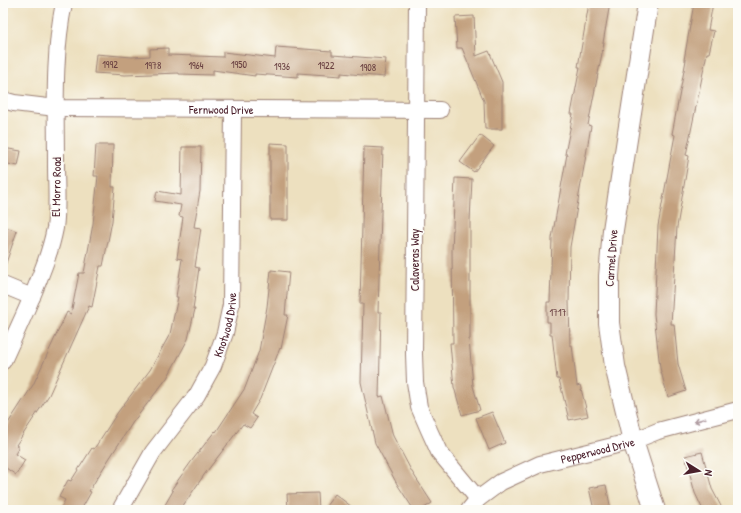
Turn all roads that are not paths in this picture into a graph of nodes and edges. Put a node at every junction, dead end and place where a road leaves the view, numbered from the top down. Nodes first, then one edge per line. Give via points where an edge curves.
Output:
1 (64, 3) edge
2 (417, 3) edge
3 (648, 3) edge
4 (3, 100) edge
5 (56, 108) junction
6 (233, 110) junction
7 (416, 110) junction
8 (440, 110) dead end
9 (3, 285) edge
10 (32, 297) junction
11 (3, 361) edge
12 (738, 410) edge
13 (633, 441) junction
14 (473, 505) edge
15 (120, 510) edge
16 (655, 510) edge

1 - 5 street, El Morro Road via 58,54
2 - 7 street, Calaveras Way
3 - 13 street, Carmel Drive via 613,230 609,276 610,322 615,366
4 - 5 street, Fernwood Drive
5 - 6 street, Fernwood Drive
5 - 10 street, El Morro Road via 55,228
6 - 7 street, Fernwood Drive
6 - 15 street, Knotwood Drive via 231,305 225,334 213,366 197,395 153,452
7 - 8 street, Fernwood Drive
7 - 14 street, Calaveras Way via 414,382 419,407 439,452
9 - 10 street
10 - 11 street, El Morro Road
12 -> 13 street, Pepperwood Drive via 658,431
13 - 14 street, Pepperwood Drive via 540,464 501,482
13 - 16 street, Carmel Drive

